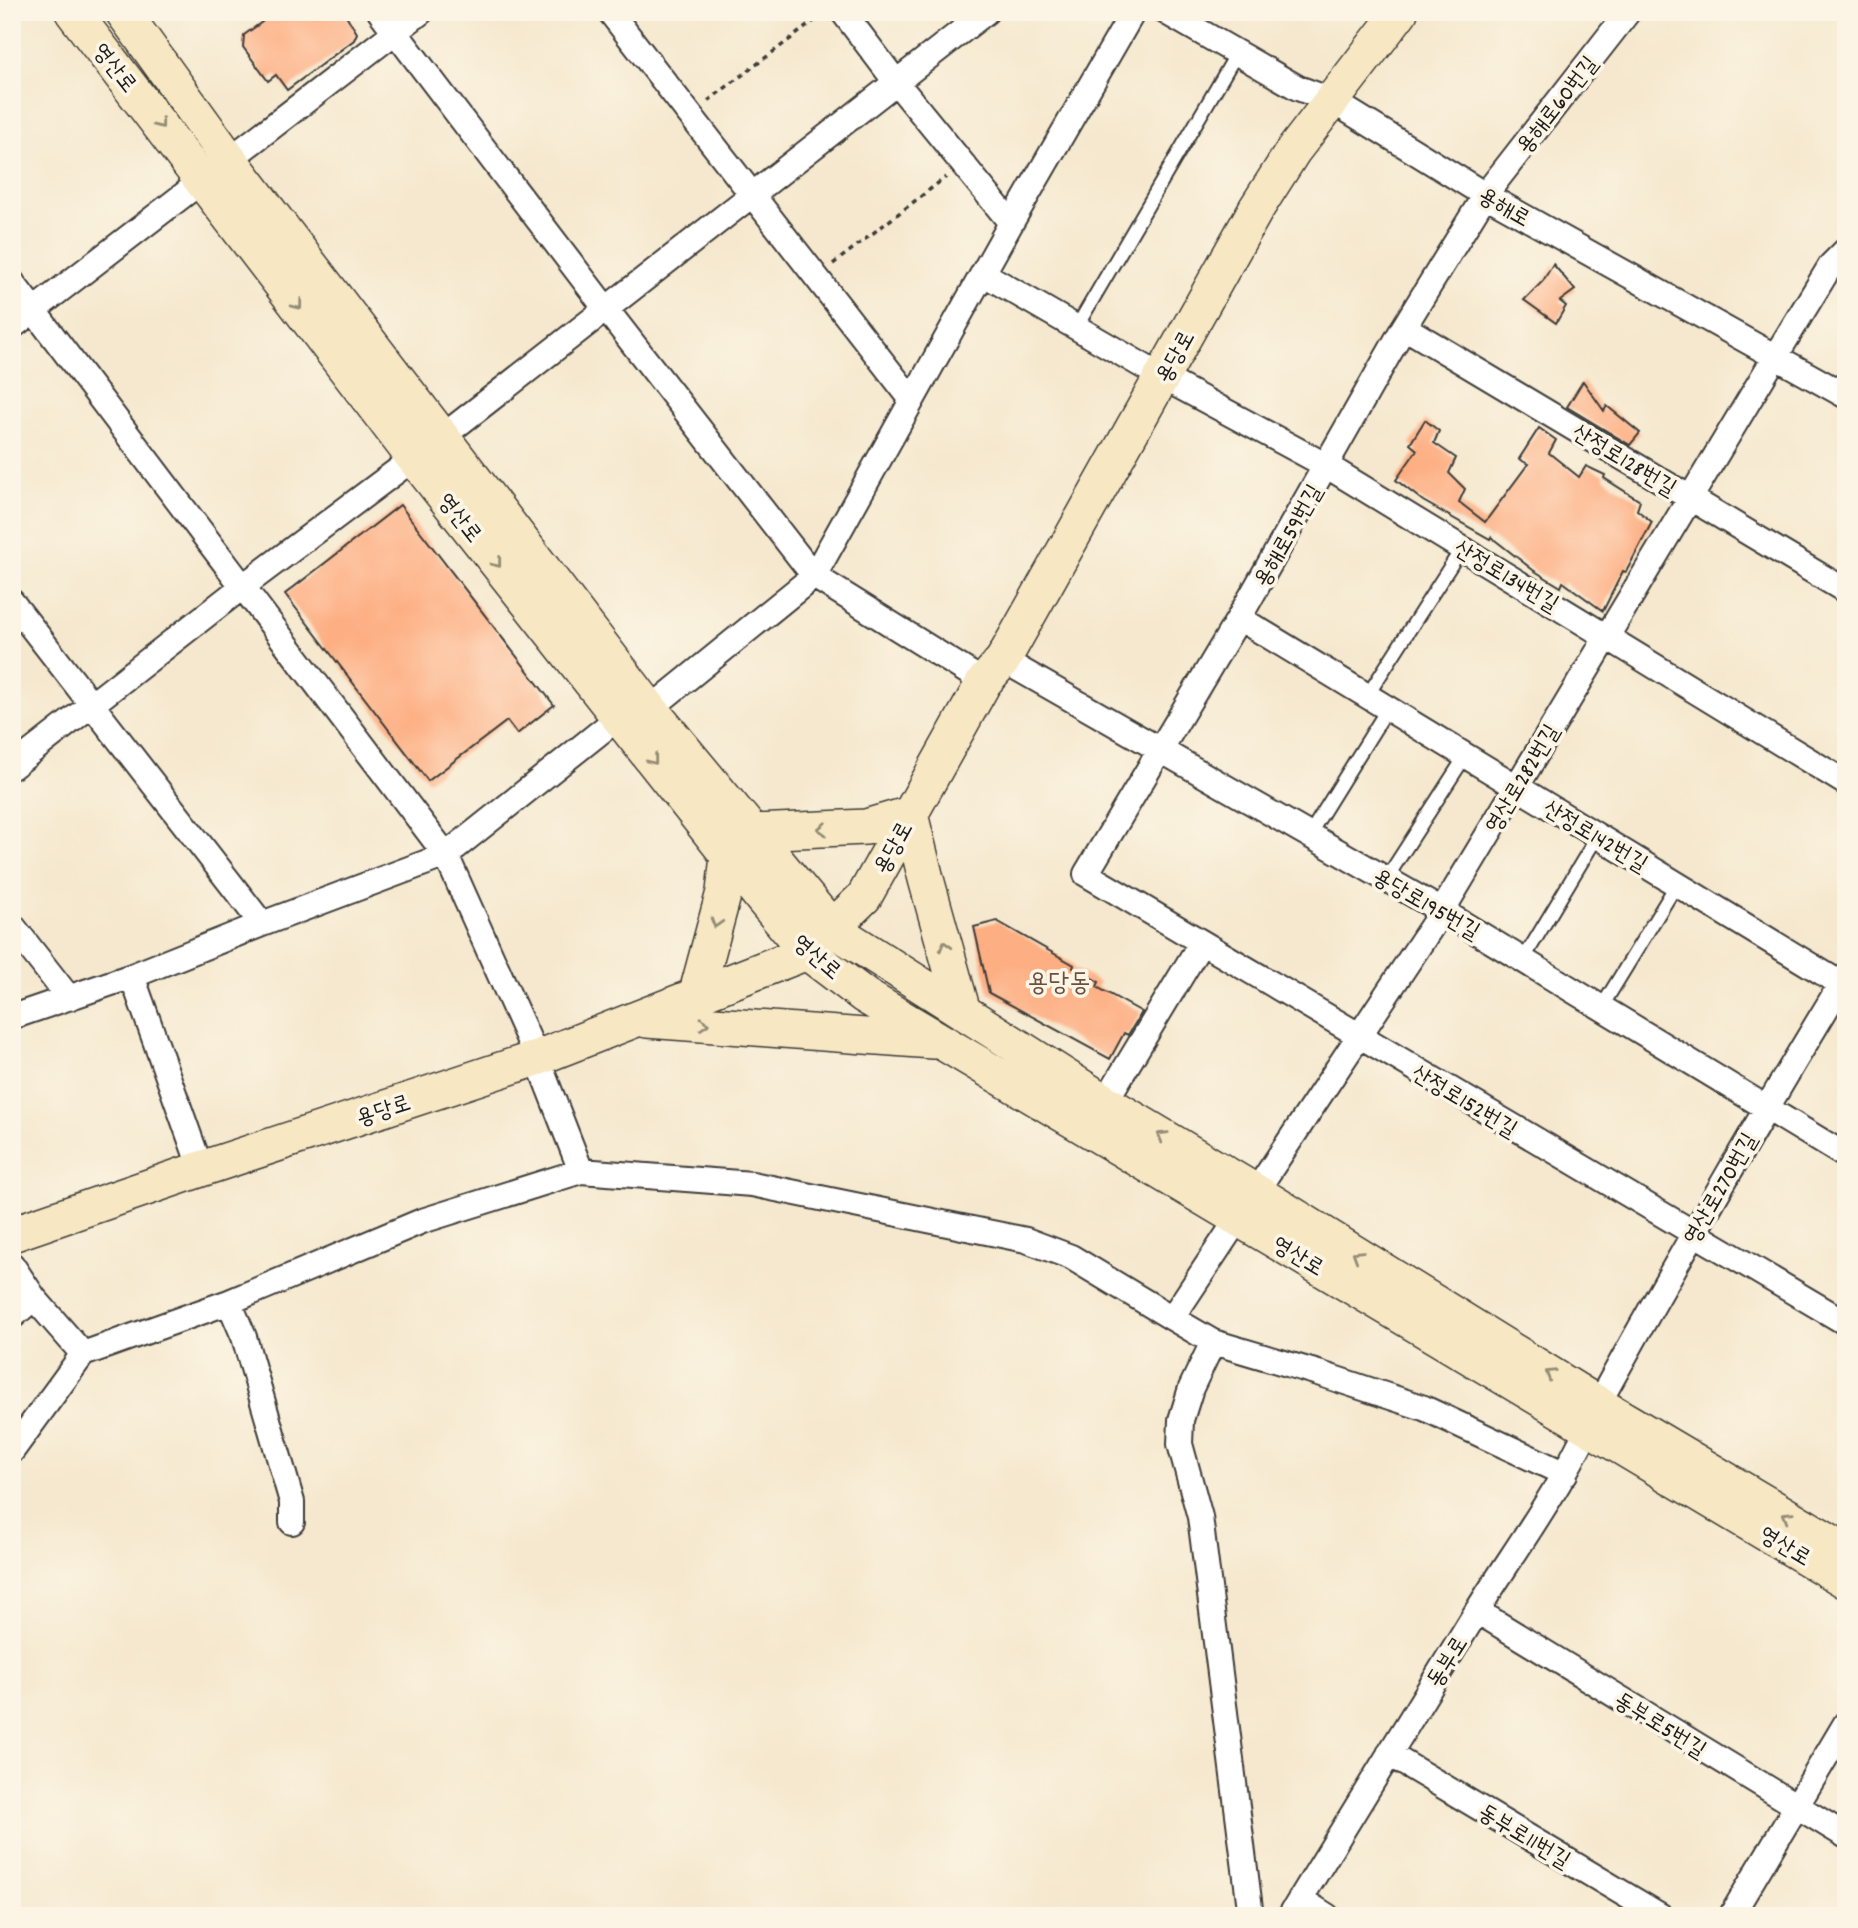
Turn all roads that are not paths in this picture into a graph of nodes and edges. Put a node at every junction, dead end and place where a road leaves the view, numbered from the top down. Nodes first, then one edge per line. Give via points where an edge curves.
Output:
1 (73, 12) edge
2 (123, 12) edge
3 (380, 12) edge
4 (421, 12) edge
5 (610, 12) edge
6 (843, 12) edge
7 (986, 12) edge
8 (1133, 12) edge
9 (1166, 12) edge
10 (1400, 12) edge
11 (1628, 12) edge
12 (395, 33) junction
13 (1237, 53) junction
14 (896, 82) junction
15 (1331, 100) junction
16 (216, 169) junction
17 (1485, 195) junction
18 (752, 196) junction
19 (1011, 223) junction
20 (1846, 250) edge
21 (984, 274) junction
22 (12, 282) edge
23 (606, 309) junction
24 (34, 310) junction
25 (12, 327) edge
26 (1404, 327) junction
27 (1076, 328) junction
28 (1775, 357) junction
29 (1162, 377) junction
30 (1846, 396) edge
31 (912, 400) junction
32 (442, 437) junction
33 (414, 458) junction
34 (1327, 466) junction
35 (1691, 499) junction
36 (1462, 548) junction
37 (814, 576) junction
38 (242, 587) junction
39 (1846, 591) edge
40 (12, 602) edge
41 (1239, 618) junction
42 (1607, 637) junction
43 (993, 671) junction
44 (1378, 702) junction
45 (90, 705) junction
46 (635, 713) junction
47 (1161, 750) junction
48 (1466, 755) junction
49 (12, 767) edge
50 (1846, 783) edge
51 (1517, 786) junction
52 (910, 814) junction
53 (1309, 835) junction
54 (1598, 835) junction
55 (740, 844) junction
56 (446, 855) junction
57 (1086, 874) joint
58 (1386, 879) junction
59 (1677, 884) junction
60 (1442, 911) junction
61 (262, 924) junction
62 (12, 925) edge
63 (833, 929) junction
64 (1201, 943) junction
65 (807, 952) junction
66 (1523, 960) junction
67 (132, 976) junction
68 (1844, 982) edge
69 (696, 996) junction
70 (69, 998) junction
71 (1601, 1008) junction
72 (963, 1012) junction
73 (12, 1017) edge
74 (636, 1019) junction
75 (1359, 1036) junction
76 (940, 1041) junction
77 (537, 1058) junction
78 (1105, 1102) junction
79 (1765, 1108) junction
80 (1846, 1156) edge
81 (201, 1169) junction
82 (581, 1171) junction
83 (1247, 1206) junction
84 (12, 1234) edge
85 (1692, 1234) junction
86 (12, 1265) edge
87 (34, 1298) junction
88 (229, 1302) junction
89 (12, 1317) edge
90 (1172, 1318) junction
91 (1846, 1323) edge
92 (1213, 1342) junction
93 (83, 1354) junction
94 (1593, 1416) junction
95 (12, 1451) edge
96 (1565, 1474) junction
97 (292, 1522) dead end
98 (1846, 1551) edge
99 (1846, 1581) edge
100 (1477, 1611) junction
101 (1846, 1723) edge
102 (1389, 1754) junction
103 (1796, 1807) junction
104 (1846, 1836) edge
105 (1295, 1908) edge
106 (1251, 1916) edge
107 (1327, 1916) edge
108 (1661, 1916) edge
109 (1731, 1916) edge

1 -> 16 street, 영산로
2 - 16 street, 영산로
3 - 12 street
4 - 12 street
5 - 18 street
6 - 14 street
7 - 14 street
8 - 19 street
9 - 13 street, 용해로
10 - 15 street, 용당로
11 - 17 street, 용해로60번길
12 - 16 street
12 - 23 street
13 - 15 street, 용해로 via 1298,88
13 - 27 lane
14 - 18 street
14 - 19 street
15 - 17 street, 용해로
15 - 29 street, 용당로 via 1256,209
16 - 24 street
16 - 32 street, 영산로
16 -> 33 street, 영산로
17 - 26 street, 용해로59번길
17 - 28 street, 용해로
18 - 23 street
18 - 31 street
19 - 21 street
20 - 28 street, 영산로282번길
21 - 27 street, 산정로134번길
21 - 31 street
22 - 24 street
23 - 32 street
23 - 37 street
24 - 25 street
24 - 38 street
26 - 34 street, 용해로59번길
26 - 35 street, 산정로128번길
27 - 29 street, 산정로134번길
28 - 30 street, 용해로
28 - 35 street, 영산로282번길
29 - 34 street, 산정로134번길
29 - 43 street, 용당로
31 - 37 street
32 - 33 street
32 - 46 street, 영산로
33 - 38 street
33 -> 46 street, 영산로
34 - 36 street, 산정로134번길
34 - 41 street, 용해로59번길
35 - 39 street, 산정로128번길
35 - 42 street, 영산로282번길
36 - 42 street, 산정로134번길
36 - 44 lane
37 - 43 street, 용당로195번길
37 - 46 street
38 - 45 street
38 - 56 street
40 - 45 street
41 - 44 street, 산정로142번길
41 - 47 street, 용해로59번길
42 - 50 street, 산정로134번길
42 - 51 street, 영산로282번길
43 - 47 street, 용당로195번길
43 - 52 street, 용당로
44 - 48 street, 산정로142번길
44 - 53 lane
45 - 49 street
45 - 61 street
46 - 55 street, 영산로
46 - 56 street
47 - 53 street, 용당로195번길
47 - 57 street, 용해로59번길
48 - 51 street, 산정로142번길
48 - 58 lane
51 - 54 street, 산정로142번길
51 - 60 street, 영산로282번길
52 -> 55 street via 866,827
52 - 63 street, 용당로 via 864,897
72 -> 52 street
53 - 58 street, 용당로195번길
54 - 59 street, 산정로142번길
54 - 66 lane
55 - 63 street, 영산로
55 - 65 street, 영산로
55 -> 69 street
56 - 61 street
56 - 77 street
57 - 64 street, 산정로152번길
58 - 60 street, 용당로195번길
59 - 68 street, 산정로142번길
59 - 71 lane
60 - 66 street, 용당로195번길
60 - 75 street, 영산로282번길
61 - 67 street
62 - 70 street
63 - 65 street, 용당로
63 - 72 street, 영산로
64 - 75 street, 산정로152번길
64 - 78 street
65 - 69 street, 용당로
65 - 76 street, 영산로 via 865,996
66 - 71 street, 용당로195번길
67 - 70 street
67 - 81 street
68 - 79 street, 영산로270번길
69 - 74 street, 용당로
70 - 73 street
71 - 79 street, 용당로195번길
72 - 78 street, 영산로
74 -> 76 street
74 - 77 street, 용당로
75 - 83 street, 영산로282번길
75 - 85 street, 산정로152번길
76 - 83 street, 영산로
77 - 81 street, 용당로
77 - 82 street
83 -> 78 street, 영산로
79 - 80 street, 용당로195번길
79 - 85 street, 영산로270번길
81 - 84 street, 용당로
82 - 88 street via 422,1221
82 - 90 street via 752,1184 1026,1240 1071,1257
83 - 90 street, 영산로282번길
83 - 94 street, 영산로
85 - 91 street, 산정로152번길
85 - 94 street, 영산로270번길
86 - 87 street
87 - 89 street
87 - 93 street
88 - 93 street
88 - 97 street via 244,1337 292,1502
90 - 92 street
92 - 96 street via 1413,1404
92 - 106 street via 1191,1388 1181,1420 1180,1444 1200,1517
93 - 95 street
94 - 96 street, 동부로
98 -> 94 street, 영산로
94 - 99 street, 영산로
96 - 100 street, 동부로
100 - 102 street, 동부로
100 - 103 street, 동부로5번길
101 - 103 street
102 - 105 street, 동부로
102 - 108 street, 동부로11번길
103 - 104 street, 동부로5번길
103 - 109 street
105 - 107 street

